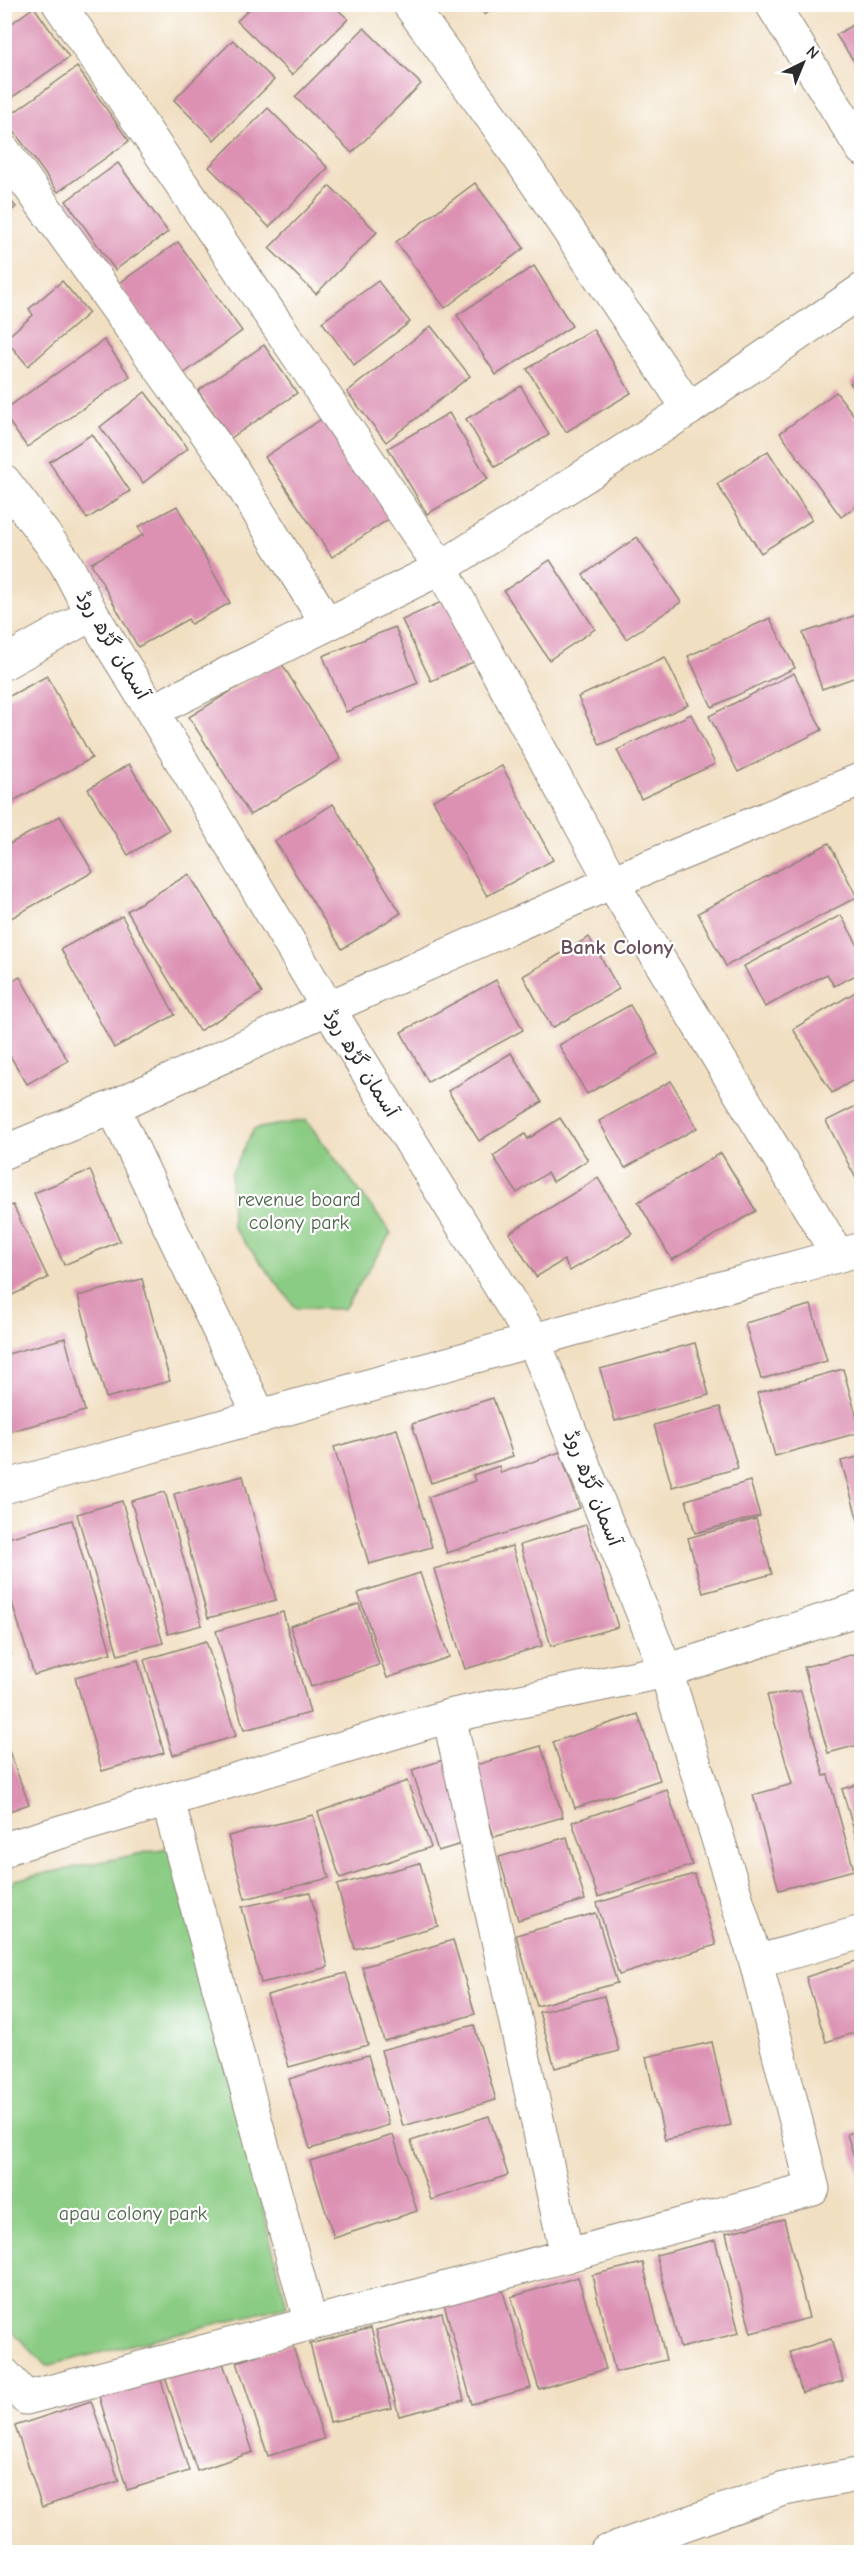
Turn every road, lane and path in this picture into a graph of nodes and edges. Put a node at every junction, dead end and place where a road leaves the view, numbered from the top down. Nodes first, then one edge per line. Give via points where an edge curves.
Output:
1 (58, 4) edge
2 (409, 4) edge
3 (772, 4) edge
4 (861, 149) edge
5 (4, 152) edge
6 (861, 290) edge
7 (688, 409) junction
8 (4, 481) edge
9 (441, 568) junction
10 (92, 614) junction
11 (327, 624) junction
12 (4, 663) edge
13 (152, 711) junction
14 (861, 779) edge
15 (612, 882) junction
16 (328, 1008) junction
17 (113, 1107) junction
18 (4, 1152) edge
19 (849, 1252) edge
20 (534, 1341) junction
21 (260, 1417) junction
22 (4, 1487) edge
23 (861, 1608) edge
24 (666, 1671) junction
25 (449, 1716) junction
26 (168, 1801) junction
27 (4, 1851) edge
28 (861, 1932) edge
29 (756, 1962) junction
30 (567, 2256) junction
31 (311, 2324) junction
32 (4, 2374) edge
33 (861, 2474) edge
34 (623, 2550) edge

1 - 9 street
2 - 7 street via 498,126
3 - 4 street
5 - 11 street via 229,464
6 - 7 street
7 - 9 street
8 - 10 street, آسمان گڑھ روڈ via 65,562
9 - 11 street
9 - 15 street
10 - 12 street
10 - 13 street, آسمان گڑھ روڈ
11 - 13 street
13 - 16 street, آسمان گڑھ روڈ
14 - 15 street
15 - 16 street
15 - 19 street
16 - 17 street
16 - 20 street, آسمان گڑھ روڈ
17 - 18 street
17 - 21 street
19 - 20 street
20 - 21 street
20 - 24 street, آسمان گڑھ روڈ
21 - 22 street
23 - 24 street
24 - 25 street
24 - 29 street, آسمان گڑھ روڈ
25 - 26 street
25 - 30 street
26 - 27 street
26 - 31 street
28 - 29 street
29 - 30 street, آسمان گڑھ روڈ via 813,2189
30 - 31 street
31 - 32 street via 26,2398
33 - 34 street via 784,2489

